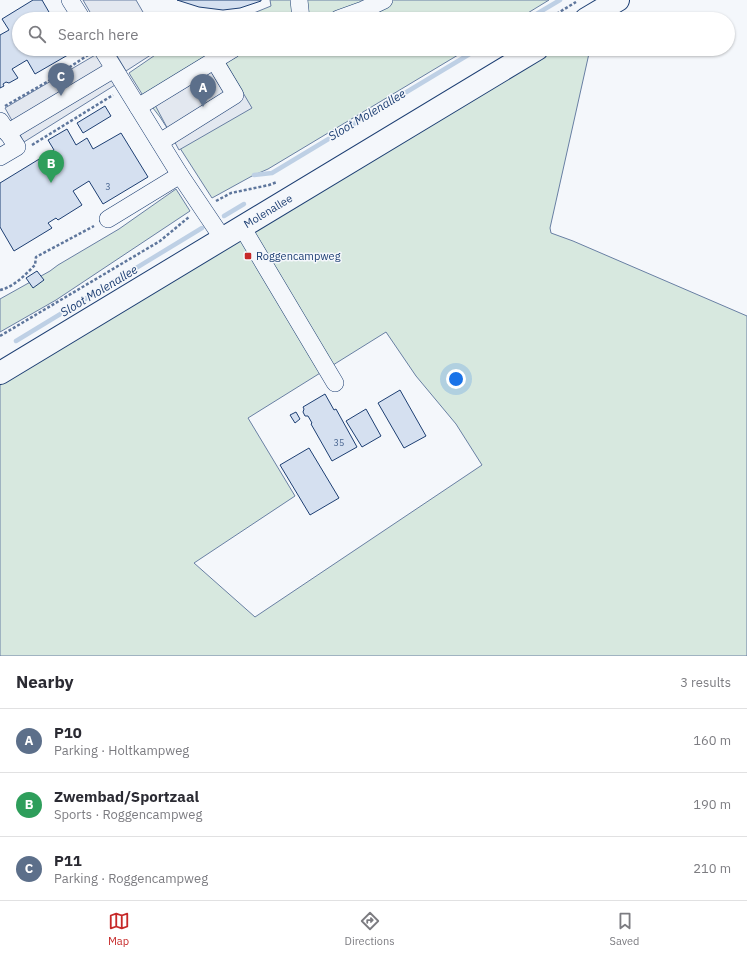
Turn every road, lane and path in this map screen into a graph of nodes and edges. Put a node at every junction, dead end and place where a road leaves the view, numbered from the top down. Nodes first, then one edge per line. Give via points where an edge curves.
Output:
1 (70, 0) edge
2 (299, 0) edge
3 (384, 0) edge
4 (579, 0) edge
5 (618, 0) edge
6 (78, 12) edge
7 (300, 12) edge
8 (357, 12) edge
9 (559, 12) edge
10 (598, 12) edge
11 (88, 56) edge
12 (101, 56) edge
13 (221, 56) edge
14 (525, 56) edge
15 (214, 60) junction
16 (114, 69) junction
17 (126, 88) junction
18 (138, 107) junction
19 (0, 109) edge
20 (4, 127) edge
21 (160, 142) junction
22 (17, 147) junction
23 (0, 157) edge
24 (180, 175) junction
25 (282, 181) dead end
26 (203, 208) junction
27 (108, 219) joint
28 (242, 227) junction
29 (223, 239) junction
30 (0, 290) edge
31 (0, 336) edge
32 (0, 373) edge
33 (335, 383) dead end

1 - 6 street
2 - 7 street
3 - 8 street
4 - 9 path
5 - 10 main road
11 - 19 path
12 - 16 street
13 - 15 street
14 - 28 main road, Molenallee
15 - 18 street
15 - 21 street via 235,95
16 - 17 street
16 - 20 street
17 - 18 street
17 - 22 path via 30,147
18 - 21 street
20 - 22 street
21 - 24 street
22 - 23 street
24 - 26 street
24 - 27 street
25 - 26 path, Molenallee via 231,193
26 - 29 street
26 - 31 path, Molenallee via 160,241
27 - 30 path via 36,258 35,266 13,284
28 - 29 main road, Molenallee
28 - 33 street
29 - 32 main road, Molenallee

